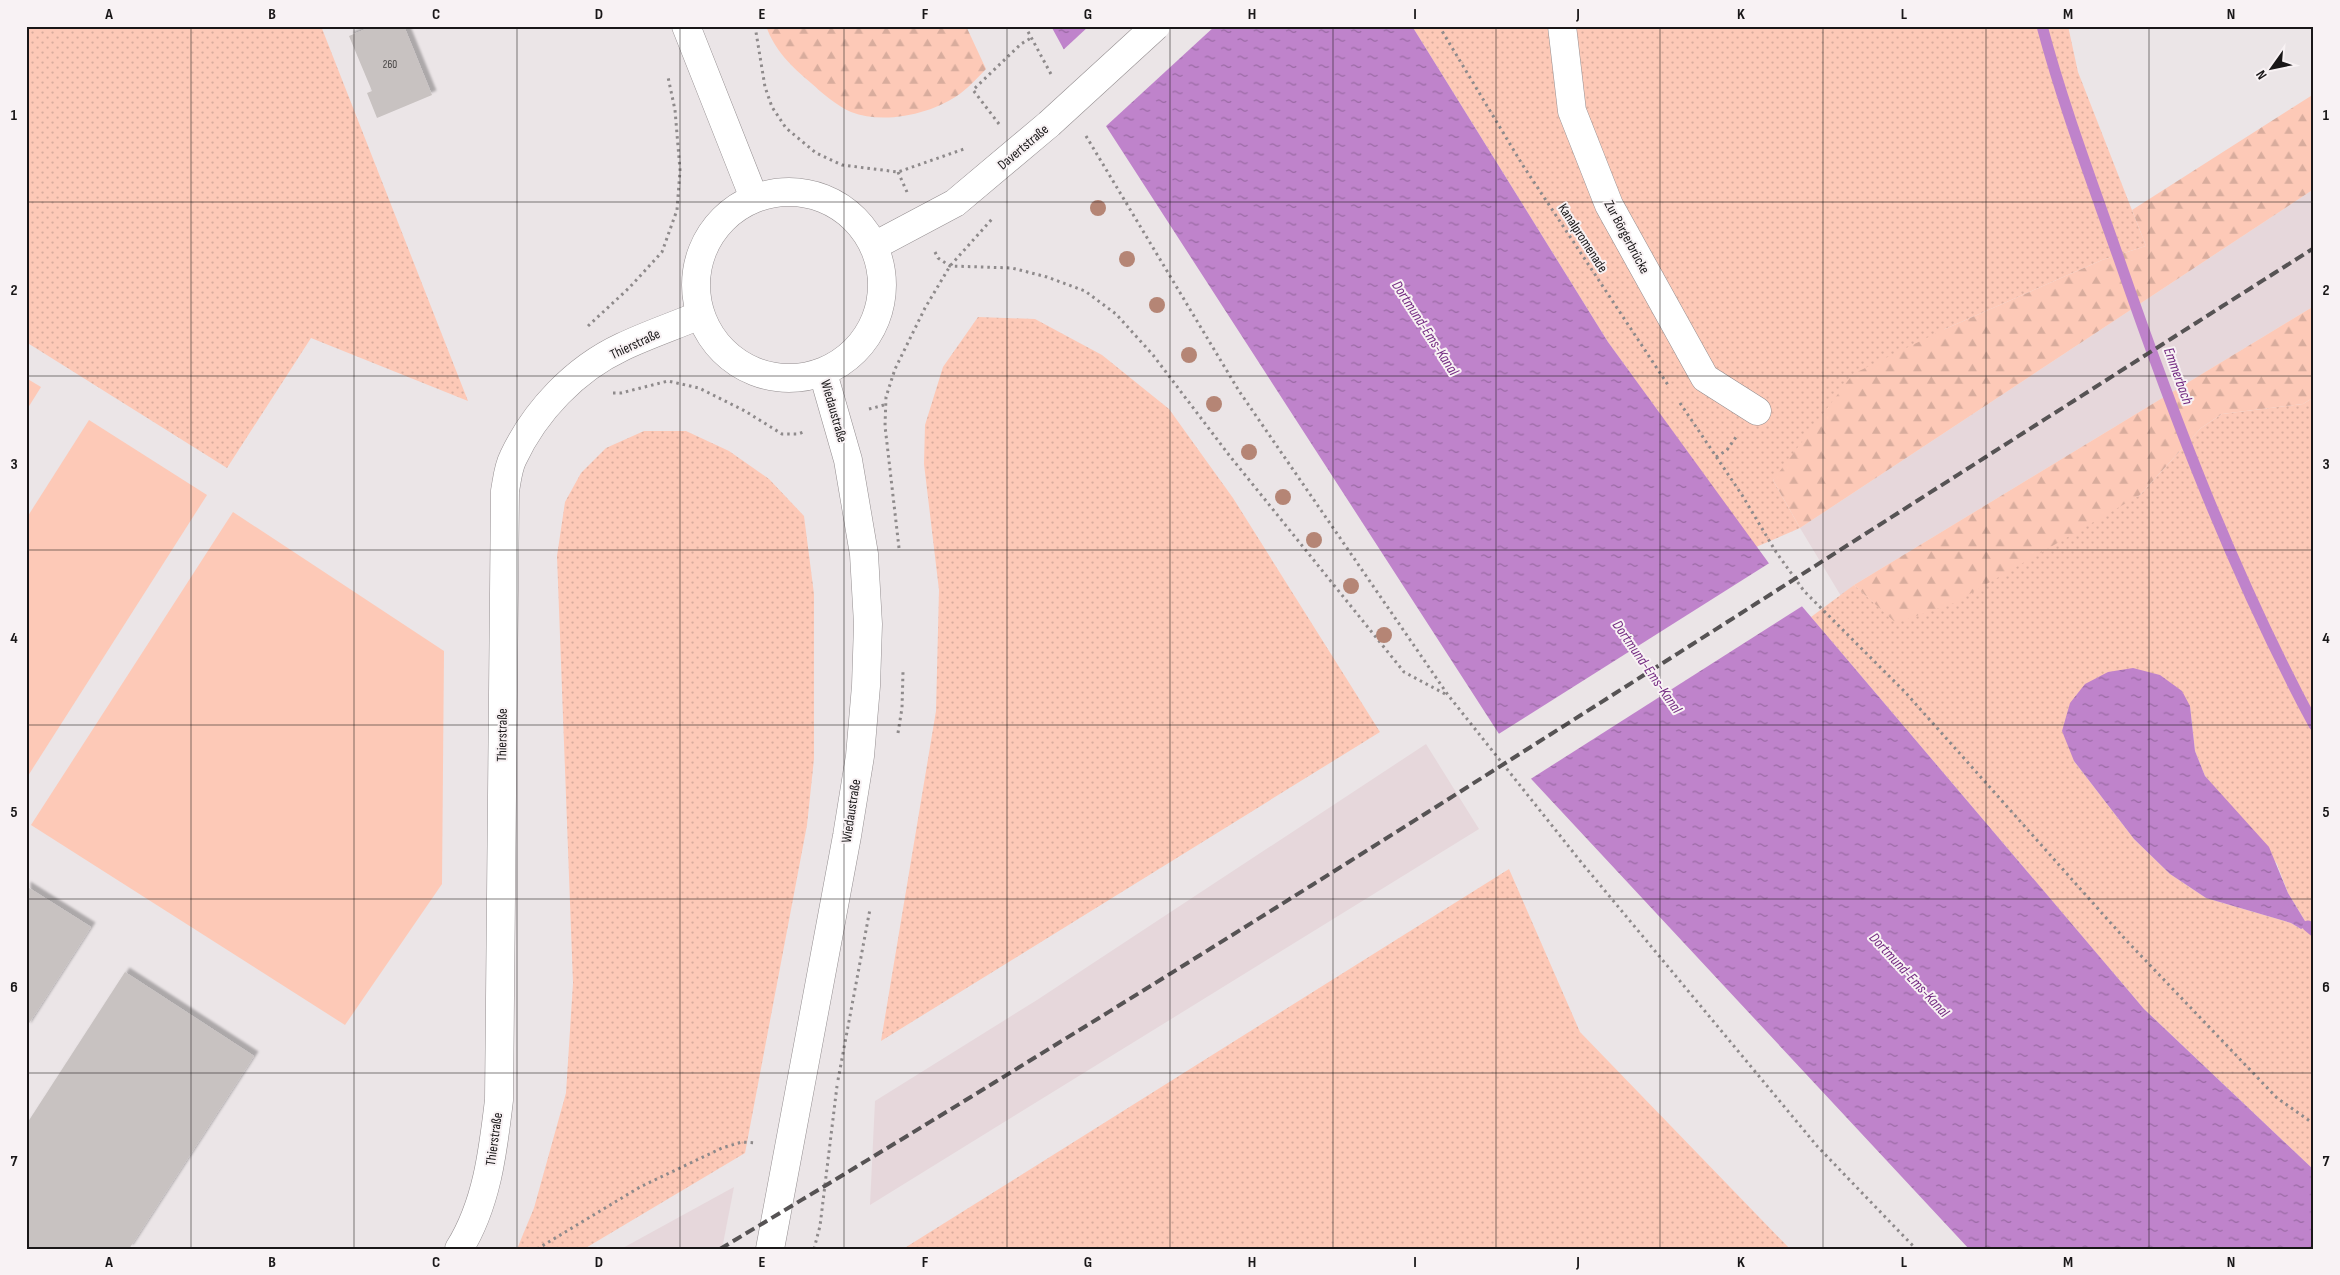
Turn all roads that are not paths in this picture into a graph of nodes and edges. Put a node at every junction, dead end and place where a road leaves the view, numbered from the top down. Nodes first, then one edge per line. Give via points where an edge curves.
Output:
1 (686, 26) edge
2 (1156, 26) edge
3 (1562, 26) edge
4 (754, 198) junction
5 (874, 246) junction
6 (700, 316) junction
7 (822, 373) junction
8 (1756, 411) dead end
9 (459, 1249) edge
10 (770, 1249) edge

1 - 4 street
2 - 5 street, Davertstraße, bridge via 956,203
3 - 8 street, Zur Börgerbrücke via 1572,111 1609,205 1705,378
4 - 5 street via 773,192 818,196 840,206 859,223
4 - 6 street via 728,214 710,235 699,260 696,287
5 - 7 street via 882,274 881,303 870,333 848,358
6 - 7 street via 713,340 732,360 754,372 778,378
6 - 9 street, Thierstraße via 621,348 588,368 561,390 538,417 512,459 504,491 499,1100 490,1168 469,1232
7 - 10 street, Wiedaustraße via 848,460 864,554 868,624 866,686 848,836

